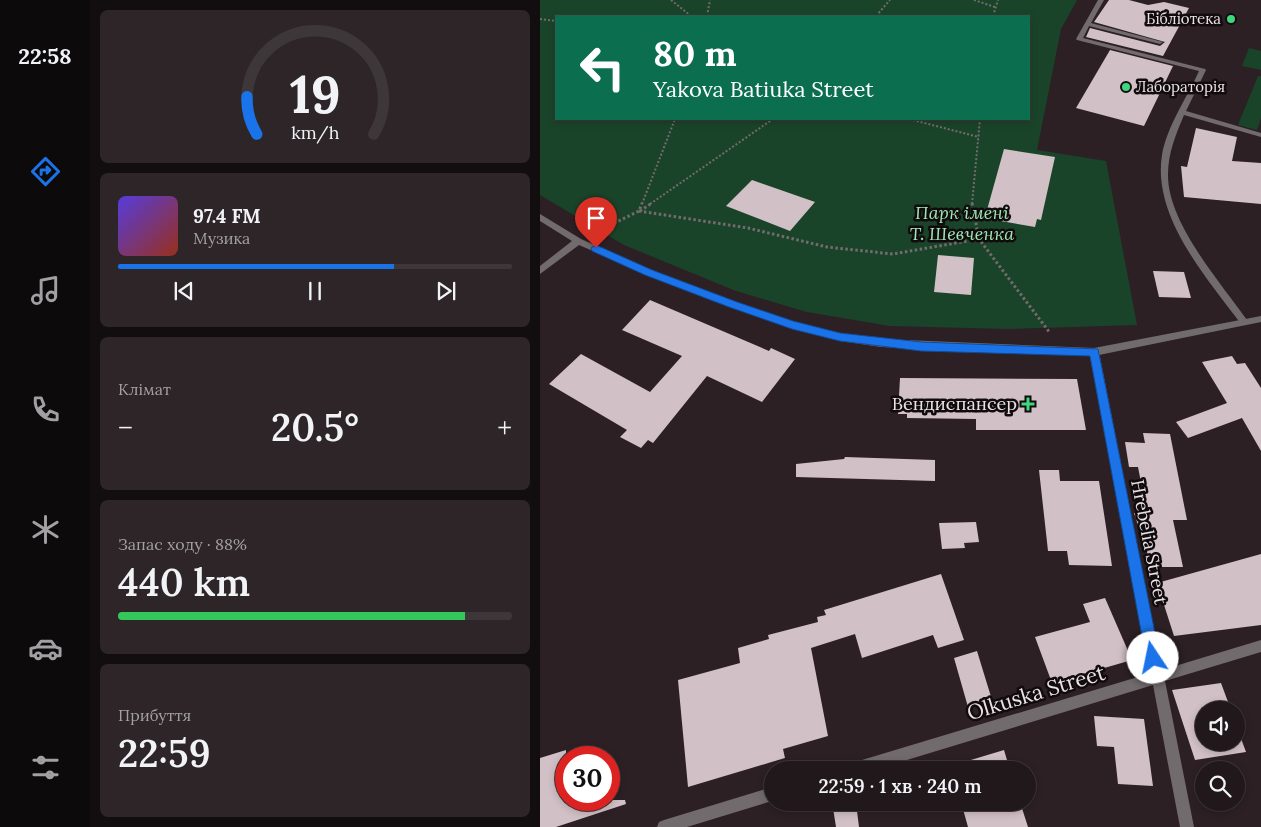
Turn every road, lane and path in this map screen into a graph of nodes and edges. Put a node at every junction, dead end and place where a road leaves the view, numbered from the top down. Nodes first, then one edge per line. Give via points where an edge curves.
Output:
1 (671, 0) edge
2 (710, 0) edge
3 (890, 0) edge
4 (974, 0) edge
5 (998, 0) edge
6 (1101, 0) edge
7 (995, 7) junction
8 (690, 15) edge
9 (707, 15) edge
10 (877, 15) edge
11 (993, 15) edge
12 (540, 18) edge
13 (555, 21) edge
14 (1087, 24) junction
15 (1160, 42) dead end
16 (1184, 113) junction
17 (675, 120) edge
18 (772, 120) edge
19 (913, 120) edge
20 (980, 120) edge
21 (1261, 135) edge
22 (979, 137) junction
23 (639, 211) junction
24 (540, 217) edge
25 (979, 239) junction
26 (578, 240) junction
27 (540, 271) edge
28 (1261, 319) edge
29 (1244, 322) junction
30 (1064, 351) junction
31 (1094, 352) junction
32 (1261, 646) edge
33 (1157, 678) junction
34 (882, 761) edge
35 (764, 796) edge
36 (664, 827) edge
37 (1187, 827) edge

1 - 8 path
2 - 9 path
3 - 10 path
4 - 7 path
5 - 7 path
6 - 14 street
7 - 11 path
12 - 13 path
14 - 15 street
14 - 16 street via 1078,39 1203,70
16 - 21 street
16 - 29 street via 1166,152 1166,190 1186,238
17 - 23 path
18 - 23 path
19 - 22 path
20 - 22 path
22 - 25 path via 971,200
23 - 25 path via 748,228 827,247 893,254
23 - 26 path
24 - 26 street
25 - 30 path
26 - 27 street
26 - 30 street via 733,304 792,325 840,337 921,346
28 - 29 street
29 - 31 street
30 - 31 street
31 - 33 street, Hrebelia Street
32 - 33 street, Olkuska Street
33 - 34 street, Olkuska Street
33 - 37 street, Hrebelia Street
35 - 36 street

